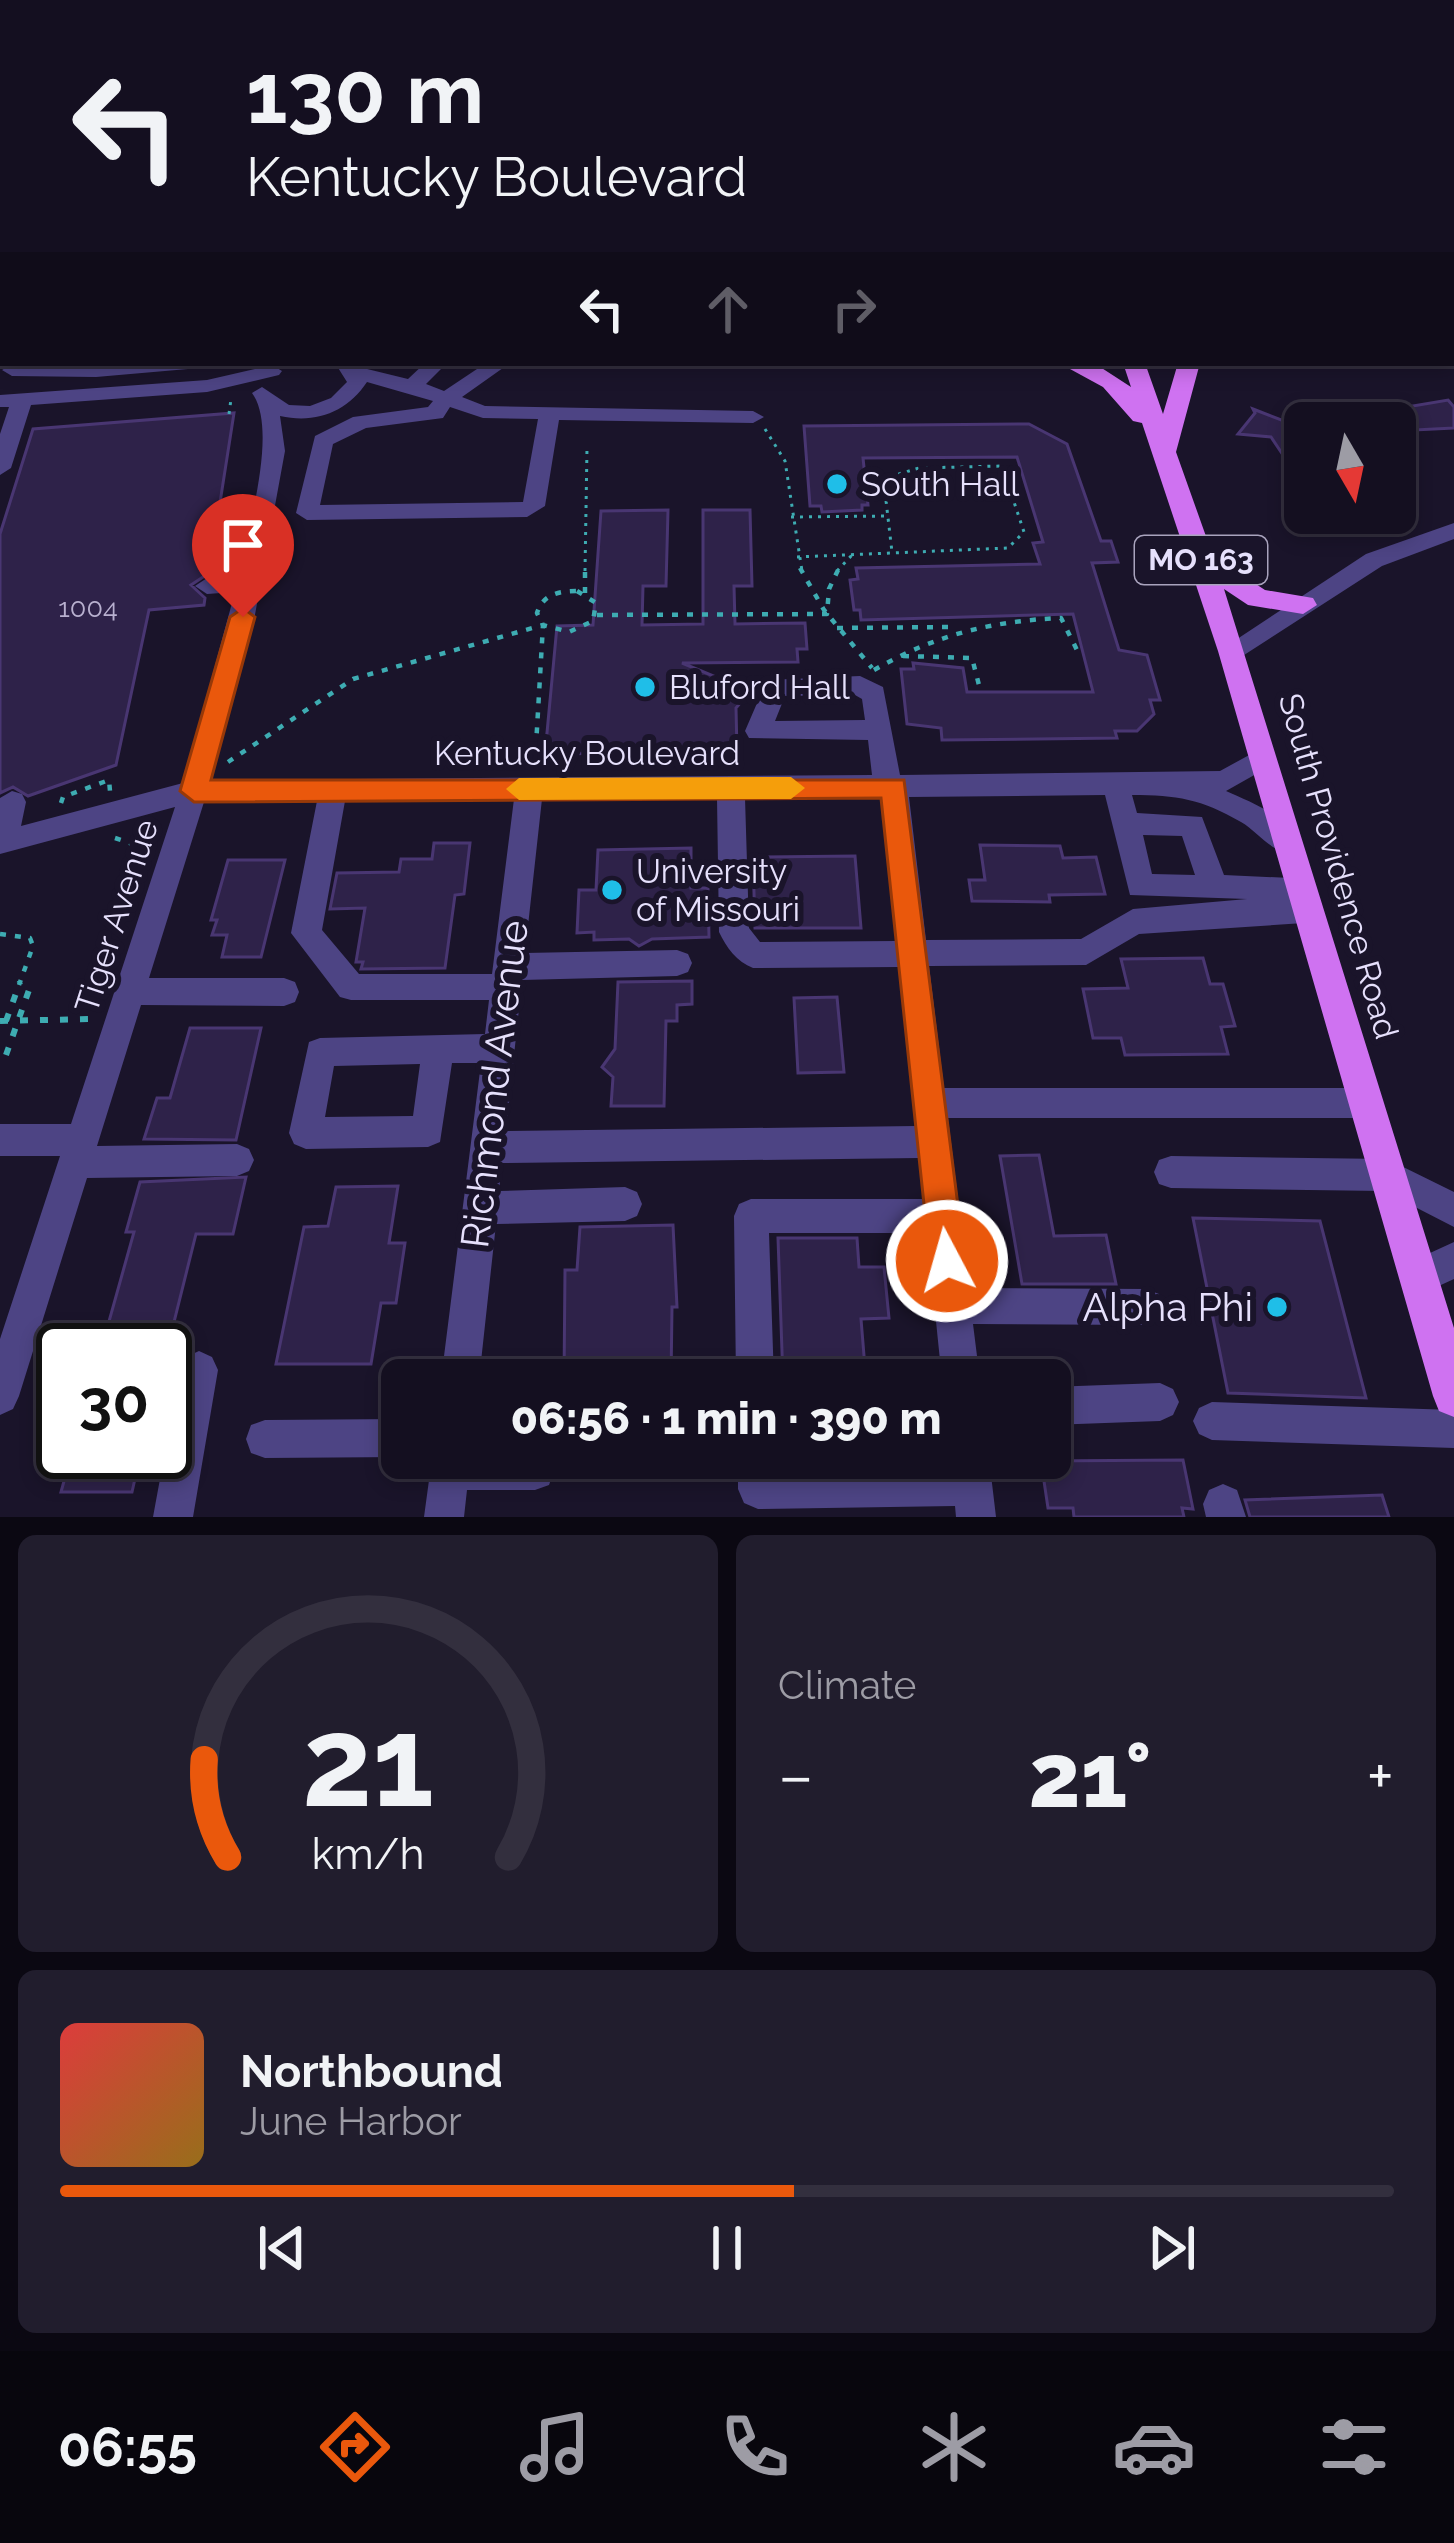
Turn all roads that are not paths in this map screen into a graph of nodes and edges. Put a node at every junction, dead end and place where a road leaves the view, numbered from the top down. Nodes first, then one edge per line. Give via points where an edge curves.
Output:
1 (7, 366) edge
2 (37, 366) edge
3 (149, 366) edge
4 (278, 366) edge
5 (281, 366) edge
6 (390, 366) edge
7 (495, 366) edge
8 (1080, 366) edge
9 (1135, 366) edge
10 (1188, 366) edge
11 (351, 368) edge
12 (418, 378) edge
13 (207, 386) junction
14 (165, 389) junction
15 (258, 399) junction
16 (8, 400) edge
17 (343, 400) junction
18 (444, 400) junction
19 (312, 412) junction
20 (549, 416) junction
21 (753, 417) road end
22 (158, 419) dead end
23 (274, 451) junction
24 (1164, 452) junction
25 (0, 468) edge
26 (1454, 531) edge
27 (1201, 561) junction
28 (249, 583) junction
29 (207, 586) dead end
30 (1303, 605) junction
31 (1232, 651) junction
32 (880, 730) dead end
33 (1262, 758) junction
34 (531, 782) junction
35 (1182, 784) junction
36 (1116, 785) junction
37 (731, 788) junction
38 (891, 788) junction
39 (333, 790) junction
40 (194, 791) junction
41 (12, 802) dead end
42 (1126, 824) junction
43 (2, 842) edge
44 (1287, 842) junction
45 (1214, 887) junction
46 (1305, 900) junction
47 (913, 951) junction
48 (677, 963) dead end
49 (507, 977) junction
50 (130, 992) junction
51 (284, 992) dead end
52 (499, 1048) junction
53 (438, 1049) dead end
54 (1365, 1102) junction
55 (930, 1103) junction
56 (0, 1140) edge
57 (934, 1142) junction
58 (487, 1147) junction
59 (78, 1151) junction
60 (237, 1160) dead end
61 (1171, 1172) dead end
62 (1387, 1175) junction
63 (625, 1204) dead end
64 (480, 1208) junction
65 (1454, 1210) edge
66 (942, 1216) junction
67 (1437, 1269) edge
68 (952, 1306) junction
69 (1146, 1307) dead end
70 (462, 1359) edge
71 (754, 1359) edge
72 (958, 1359) edge
73 (199, 1370) dead end
74 (0, 1396) edge
75 (1454, 1396) edge
76 (1160, 1402) dead end
77 (1071, 1405) edge
78 (1212, 1421) dead end
79 (1454, 1429) edge
80 (381, 1438) edge
81 (265, 1439) dead end
82 (448, 1479) edge
83 (758, 1479) edge
84 (973, 1487) edge
85 (173, 1517) edge
86 (444, 1517) edge

1 - 16 street
2 - 3 street
4 - 13 street
5 - 15 street
6 - 12 street
7 - 18 street
8 - 24 main road via 1124,390
9 - 24 main road, South Providence Road / MO 163
10 - 24 main road
11 - 12 street
11 - 17 street via 352,392
12 - 17 street
12 - 18 street
13 - 14 street
13 - 15 street
14 - 16 street
14 - 22 street
15 - 19 street
15 - 23 street, Tiger Avenue
16 - 25 street
17 - 19 street
18 - 20 street
18 - 20 street via 435,413 361,422 323,441 307,513 527,510
19 - 23 street
20 - 21 street
23 - 28 street, Tiger Avenue
24 - 27 main road, South Providence Road / MO 163
26 - 30 street via 1374,560
27 - 30 main road via 1258,598
27 - 31 main road, South Providence Road / MO 163
28 - 29 street
28 - 40 street, Tiger Avenue
30 - 31 street
31 - 33 main road, South Providence Road / MO 163
32 - 38 street
33 - 35 street, Kentucky Boulevard via 1225,781
33 - 44 main road, South Providence Road / MO 163
34 - 37 street, Kentucky Boulevard
34 - 39 street, Kentucky Boulevard
34 - 49 street, Richmond Avenue
35 - 36 street, Kentucky Boulevard
35 - 44 street, Kentucky Boulevard via 1253,815
36 - 38 street, Kentucky Boulevard
36 - 42 street
37 - 38 street, Kentucky Boulevard
37 - 47 street via 734,932 753,955
38 - 47 street
39 - 40 street, Kentucky Boulevard
39 - 49 street via 307,933 351,986
40 - 43 street, Kentucky Boulevard
40 - 50 street, Tiger Avenue
41 - 43 street
42 - 45 street via 1192,825
42 - 45 street via 1140,886
44 - 46 main road, South Providence Road / MO 163
45 - 46 street
46 - 47 street via 1133,922 1086,952
46 - 54 main road, South Providence Road / MO 163
47 - 55 street
48 - 49 street
49 - 52 street, Richmond Avenue
50 - 51 street
50 - 59 street, Tiger Avenue
52 - 53 street
52 - 58 street, Richmond Avenue
54 - 55 street
54 - 62 main road, South Providence Road / MO 163
55 - 57 street
56 - 59 street
57 - 58 street
57 - 66 street
58 - 64 street, Richmond Avenue
59 - 60 street
59 - 74 street, Tiger Avenue
61 - 62 street
62 - 65 street
62 - 67 main road, South Providence Road / MO 163
63 - 64 street
64 - 70 street, Richmond Avenue
66 - 68 street
66 - 71 street via 751,1216
67 - 75 main road, South Providence Road / MO 163
68 - 69 street
68 - 72 street
73 - 85 street
76 - 77 street
78 - 79 street
80 - 81 street
82 - 86 street
83 - 84 street via 758,1489

